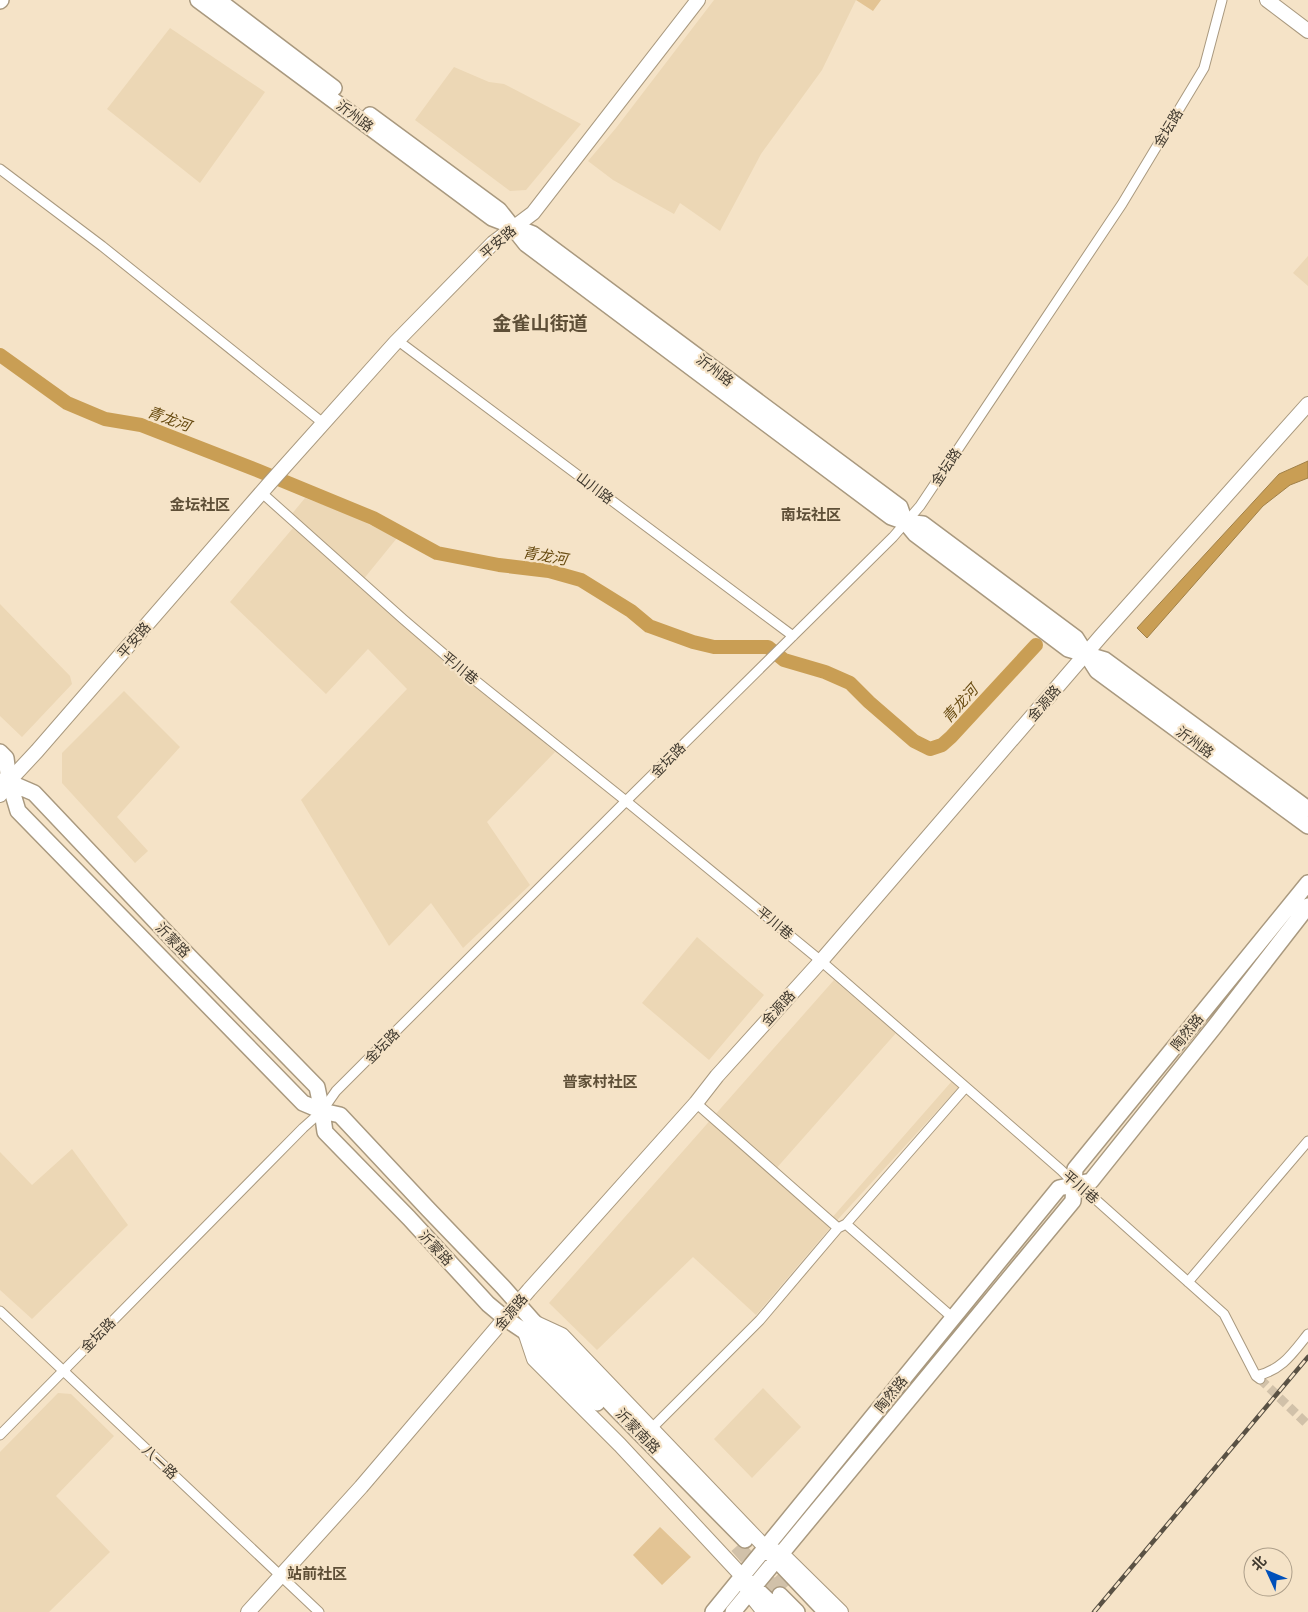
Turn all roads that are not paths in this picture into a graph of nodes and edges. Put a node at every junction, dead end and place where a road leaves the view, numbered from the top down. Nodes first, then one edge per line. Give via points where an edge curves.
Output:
1 (198, 0) edge
2 (218, 0) edge
3 (698, 0) edge
4 (1222, 0) edge
5 (1267, 0) edge
6 (1308, 31) edge
7 (0, 168) edge
8 (514, 227) junction
9 (397, 340) junction
10 (1308, 404) edge
11 (323, 423) junction
12 (265, 489) junction
13 (905, 522) junction
14 (793, 636) junction
15 (1086, 655) junction
16 (0, 752) edge
17 (4, 780) edge
18 (0, 795) edge
19 (626, 801) junction
20 (1308, 809) edge
21 (1308, 826) edge
22 (1308, 884) edge
23 (1308, 906) edge
24 (821, 961) junction
25 (966, 1088) junction
26 (696, 1103) junction
27 (322, 1111) junction
28 (1308, 1141) edge
29 (1075, 1184) junction
30 (842, 1226) junction
31 (1188, 1282) junction
32 (518, 1304) junction
33 (0, 1311) edge
34 (953, 1318) junction
35 (506, 1319) junction
36 (529, 1326) junction
37 (1308, 1334) edge
38 (63, 1371) junction
39 (651, 1429) junction
40 (0, 1435) edge
41 (741, 1543) tunnel mouth
42 (766, 1547) junction
43 (778, 1556) junction
44 (281, 1576) junction
45 (742, 1576) junction
46 (751, 1589) junction
47 (248, 1612) edge
48 (320, 1612) edge
49 (713, 1612) edge
50 (733, 1612) edge
51 (764, 1612) edge
52 (780, 1612) edge
53 (797, 1612) edge
54 (814, 1612) edge
55 (826, 1612) edge
56 (841, 1612) edge

1 - 8 main road, 沂州路 via 492,218
2 - 8 main road, 沂州路 via 499,210
3 - 8 street, 平安路 via 533,213
4 - 13 street, 金坛路 via 1204,68 1122,204 920,506
5 - 6 street
7 - 11 street
8 - 9 street, 平安路 via 493,243
8 - 13 main road, 沂州路 via 533,234 900,507
9 - 11 street, 平安路
9 - 14 street, 山川路
10 - 15 street, 金源路
11 - 12 street, 平安路
12 - 17 street, 平安路 via 37,751
12 - 19 street, 平川巷 via 403,619
13 - 14 street, 金坛路
13 - 15 main road, 沂州路 via 915,534 1068,649
14 - 19 street, 金坛路
15 - 20 main road, 沂州路 via 1105,660
15 - 21 main road, 沂州路 via 1098,670
15 - 24 street, 金源路
16 - 17 main road, 沂蒙路 via 6,758
17 - 18 street, 平安路
17 - 27 main road, 沂蒙路 via 18,811 303,1103
17 - 27 main road, 沂蒙路 via 34,793 317,1087
19 - 24 street, 平川巷
19 - 27 street, 金坛路 via 336,1091
22 - 29 main road, 陶然路 via 1075,1169
23 - 29 main road, 陶然路 via 1091,1181
24 - 25 street, 平川巷
24 - 26 street, 金源路
25 - 29 street, 平川巷
25 - 30 street
26 - 30 street
26 - 32 street, 金源路
27 - 32 main road, 沂蒙路 via 340,1115
27 - 35 main road, 沂蒙路 via 325,1132 410,1218 488,1304
27 - 38 street, 金坛路
28 - 31 street
29 - 31 street, 平川巷
29 - 34 main road, 陶然路 via 1059,1188
29 - 43 main road, 陶然路 via 1073,1201
30 - 34 street
30 - 39 street via 760,1320
31 - 37 street, 平川巷 via 1224,1314 1258,1377 1286,1362
32 - 35 street, 金源路
32 - 36 main road, 沂蒙路
33 - 38 street, 八一路
34 - 42 main road, 陶然路
35 - 36 main road, 沂蒙路
35 - 44 street, 金源路
36 - 39 street via 562,1335
36 - 41 main road, 沂蒙南路
36 - 45 street via 534,1359 620,1445
38 - 40 street, 金坛路
38 - 44 street, 八一路
39 - 42 street
42 - 43 main road
42 - 45 main road, 陶然路
43 - 46 main road, 陶然路
43 - 55 main road
43 - 56 street
44 - 47 street, 金源路
44 - 48 street, 八一路
45 - 46 main road
45 - 49 main road, 陶然路
46 - 50 main road, 陶然路
46 - 51 street
46 - 52 main road
53 - 54 main road via 784,1590

